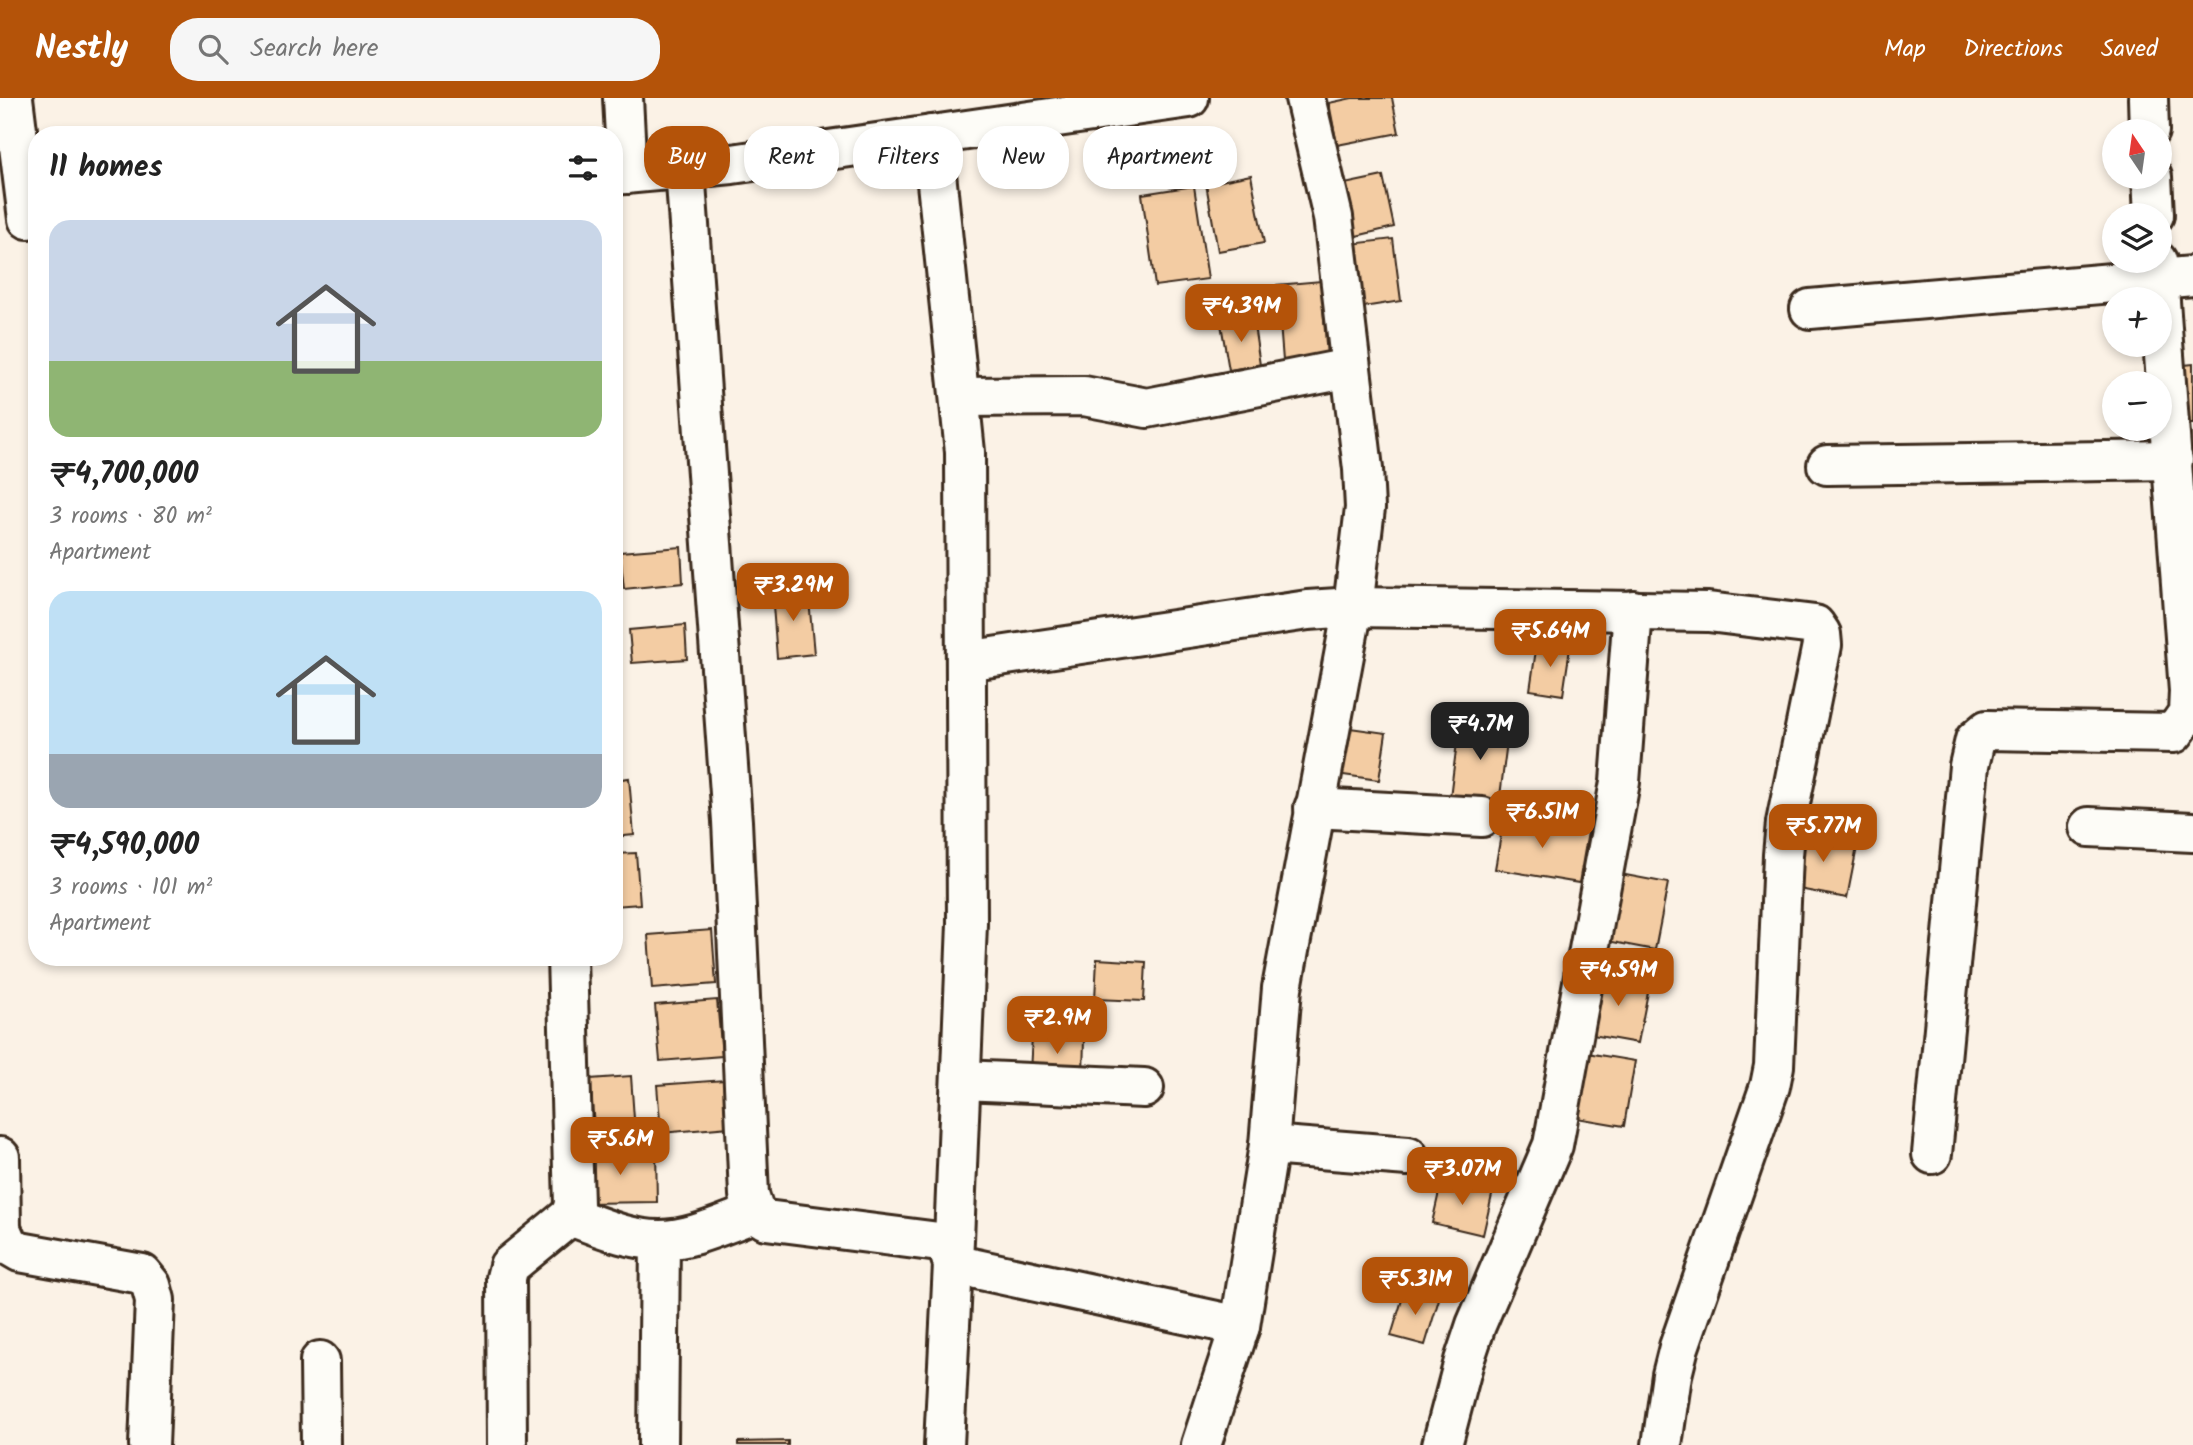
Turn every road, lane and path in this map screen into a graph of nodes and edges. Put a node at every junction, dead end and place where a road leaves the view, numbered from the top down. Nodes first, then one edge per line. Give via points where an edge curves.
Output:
1 (13, 98) edge
2 (623, 98) edge
3 (1189, 98) edge
4 (1305, 98) edge
5 (2148, 98) edge
6 (1041, 109) edge
7 (2149, 119) edge
8 (622, 126) edge
9 (963, 128) edge
10 (853, 146) edge
11 (730, 164) edge
12 (644, 173) edge
13 (623, 175) edge
14 (686, 189) edge
15 (938, 189) edge
16 (22, 222) edge
17 (2159, 273) edge
18 (2169, 273) edge
19 (1810, 309) dead end
20 (1350, 368) junction
21 (960, 397) junction
22 (2179, 449) edge
23 (1826, 465) dead end
24 (1353, 607) junction
25 (1633, 610) junction
26 (966, 661) junction
27 (1314, 808) junction
28 (1482, 817) dead end
29 (2089, 827) dead end
30 (2193, 832) edge
31 (567, 966) edge
32 (961, 1080) junction
33 (1144, 1088) dead end
34 (1269, 1145) junction
35 (1932, 1154) dead end
36 (1408, 1156) dead end
37 (0, 1157) edge
38 (755, 1213) junction
39 (570, 1216) junction
40 (660, 1240) junction
41 (953, 1264) junction
42 (1240, 1326) junction
43 (320, 1360) dead end
44 (149, 1445) edge
45 (321, 1445) edge
46 (507, 1445) edge
47 (658, 1445) edge
48 (944, 1445) edge
49 (1201, 1445) edge
50 (1442, 1445) edge
51 (1662, 1445) edge

1 - 16 street
2 - 8 street
3 - 6 street
4 - 20 street via 1333,217
5 - 7 street
6 - 9 street
10 - 11 street
12 - 13 street
14 - 38 street via 732,821 749,1195
15 - 21 street
17 - 19 street
18 - 22 street
20 - 21 street via 1147,408 1084,396
20 - 24 street via 1365,508
21 - 26 street via 965,452
22 - 23 street
22 - 35 street via 2189,691 2188,713 2174,733 1987,730 1975,740
24 - 25 street
24 - 26 street
24 - 27 street
25 - 50 street via 1620,782 1553,1145 1476,1325
25 - 51 street via 1709,612 1815,625 1822,645 1786,823 1770,1086 1679,1347
26 - 32 street via 967,924
27 - 28 street
27 - 34 street via 1282,988
29 - 30 street
31 - 39 street via 574,1205
32 - 33 street
32 - 41 street
34 - 36 street
34 - 42 street
37 - 44 street via 1,1229 8,1245 20,1252 142,1274 151,1285 155,1300
38 - 40 street
38 - 41 street via 766,1220 939,1242 948,1249
39 - 40 street via 621,1235
39 - 46 street via 509,1266
40 - 47 street
41 - 42 street
41 - 48 street
42 - 49 street
43 - 45 street

